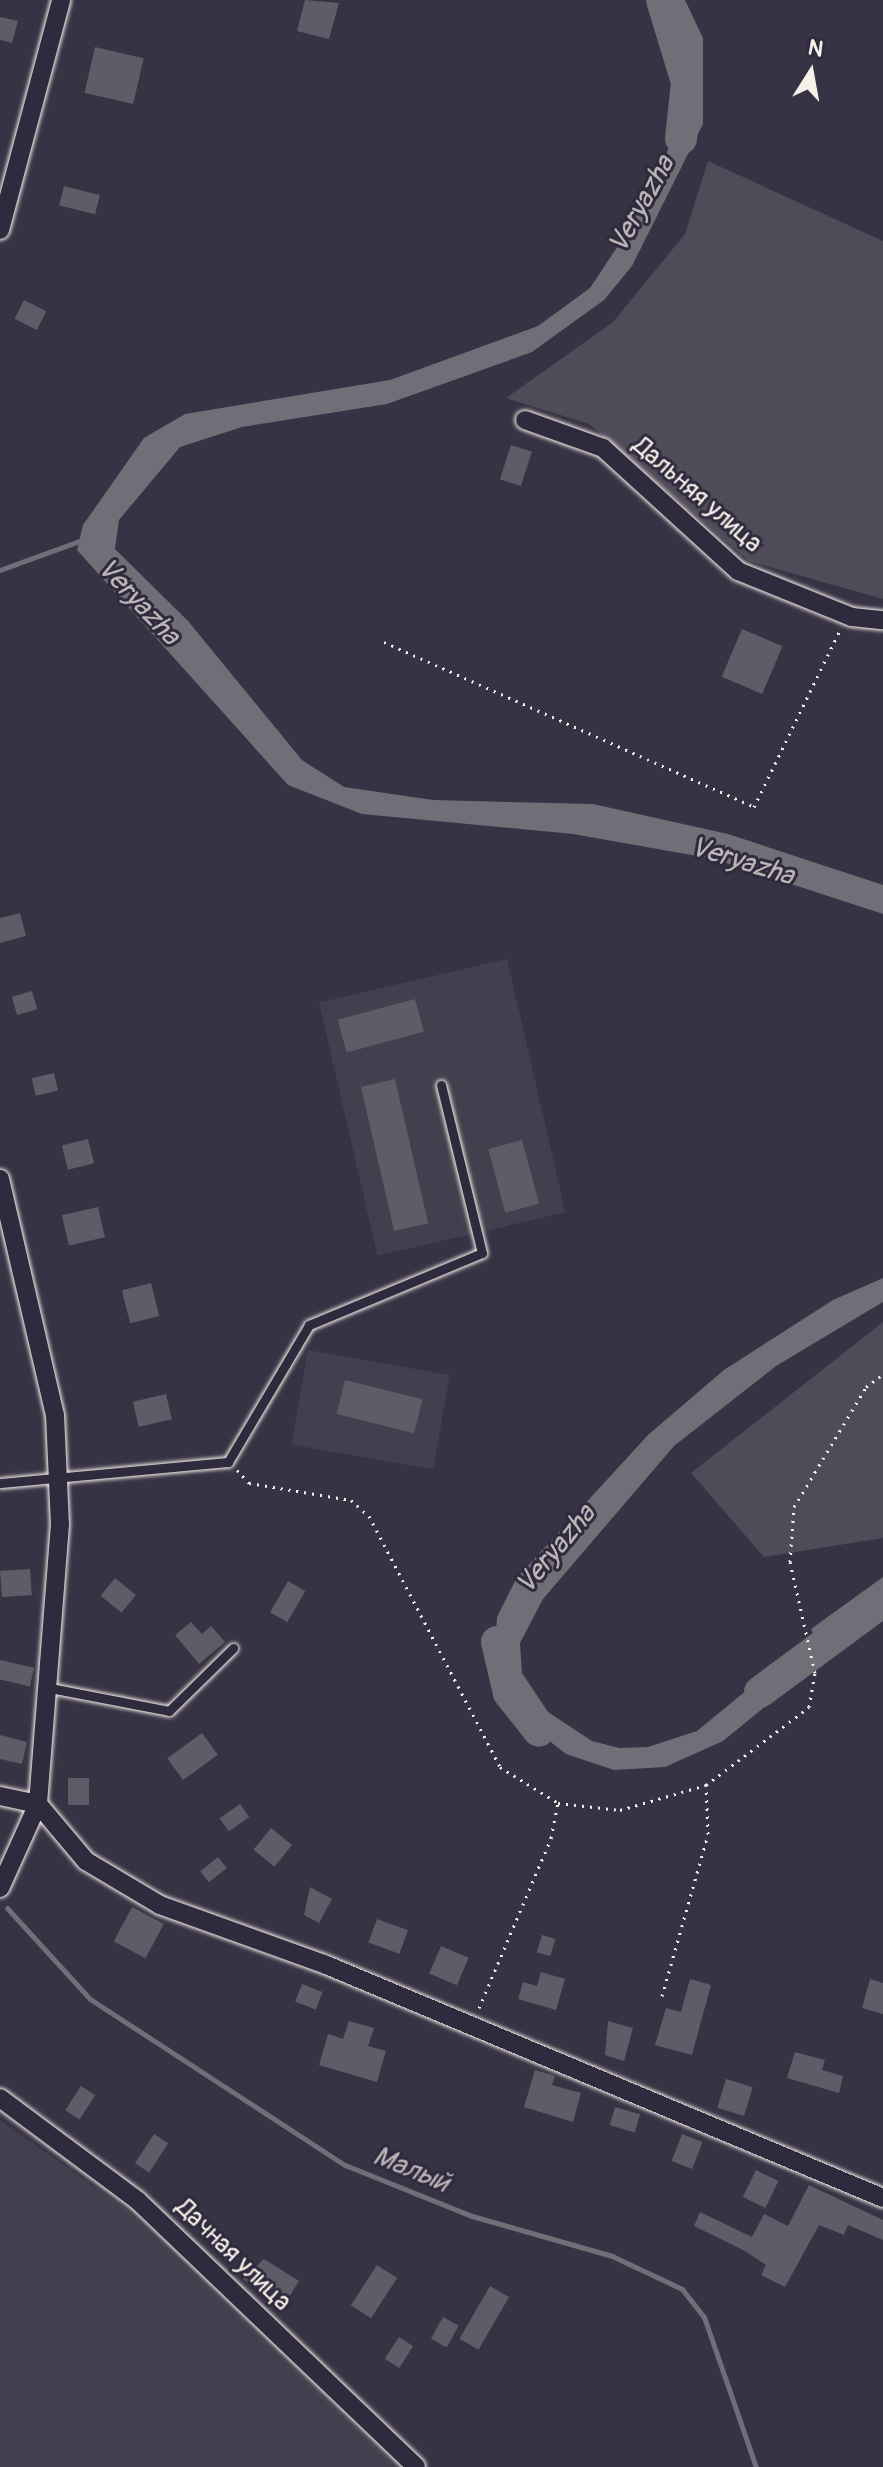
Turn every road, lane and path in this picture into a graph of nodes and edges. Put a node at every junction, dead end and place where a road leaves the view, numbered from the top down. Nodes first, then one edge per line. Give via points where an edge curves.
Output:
1 (61, 0) edge
2 (2, 220) edge
3 (525, 420) dead end
4 (852, 617) junction
5 (883, 620) edge
6 (384, 642) dead end
7 (441, 1085) dead end
8 (0, 1179) edge
9 (883, 1374) edge
10 (228, 1462) junction
11 (60, 1480) junction
12 (0, 1483) edge
13 (233, 1648) dead end
14 (50, 1688) junction
15 (706, 1785) junction
16 (0, 1796) edge
17 (558, 1803) junction
18 (38, 1804) junction
19 (0, 1888) edge
20 (662, 1996) dead end
21 (472, 2026) junction
22 (0, 2098) edge
23 (883, 2198) edge
24 (416, 2467) edge

1 - 2 street
3 - 4 street, Дальняя улица via 603,448 738,571
4 - 5 street, Дальняя улица
4 - 6 path via 836,636 754,807
7 - 10 lane via 482,1253 309,1325
8 - 11 street via 55,1415
9 - 15 path via 866,1387 800,1489 790,1562 815,1673 809,1707
10 - 11 lane
10 - 17 path via 249,1483 351,1500 369,1516 500,1767
11 - 12 lane
11 - 14 street
13 - 14 lane via 169,1711
14 - 18 street
15 - 17 path via 620,1810
15 - 20 path via 708,1834
16 - 18 street
17 - 21 path via 551,1838
18 - 19 street
18 - 21 street via 86,1861 160,1905
21 - 23 street
22 - 24 street, Дачная улица via 137,2200

